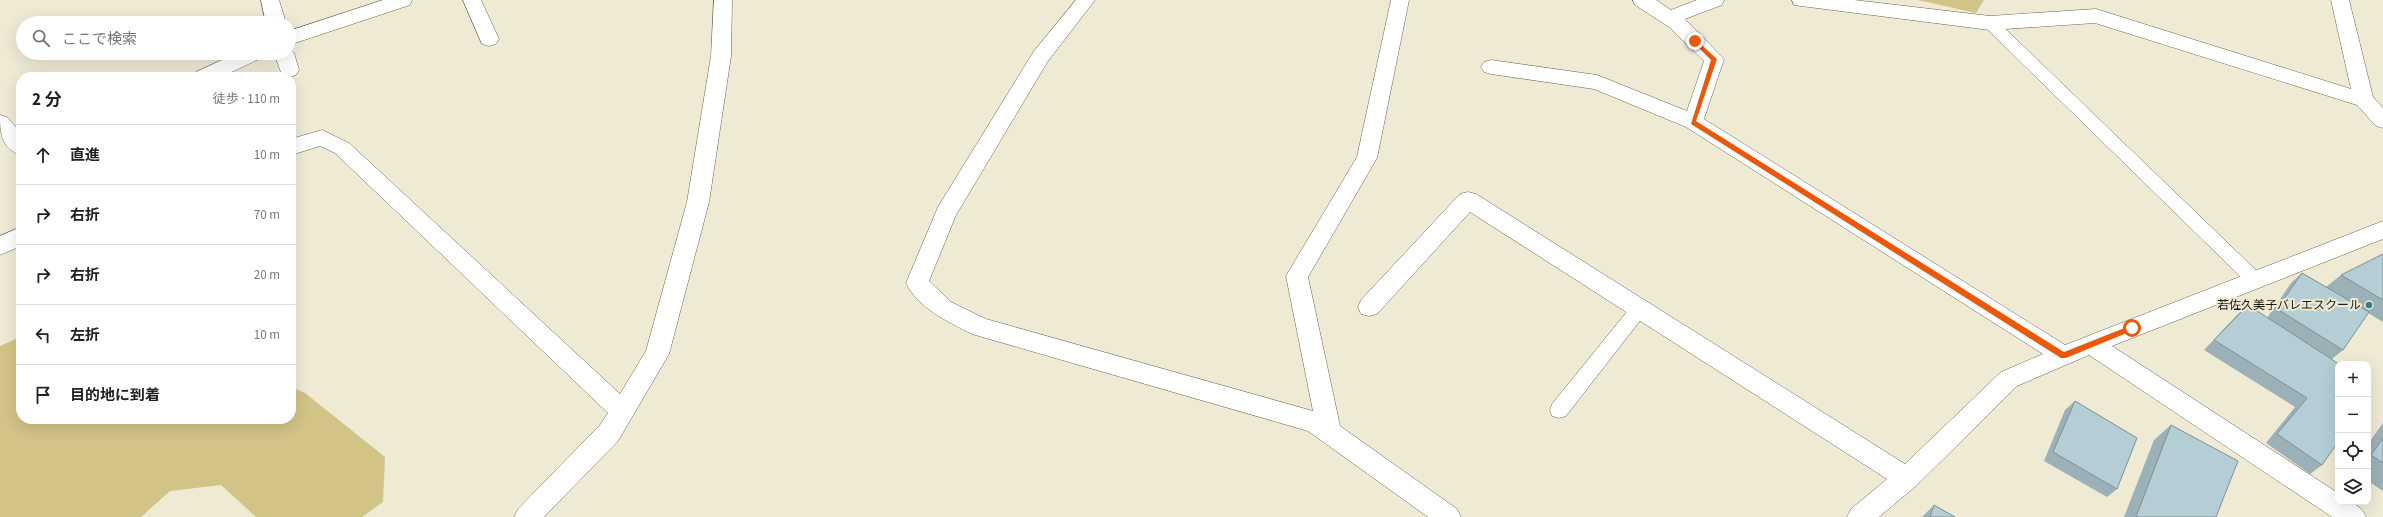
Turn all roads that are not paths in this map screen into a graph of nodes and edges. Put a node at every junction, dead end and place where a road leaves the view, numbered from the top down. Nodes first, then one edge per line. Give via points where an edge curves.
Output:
1 (270, 0) edge
2 (403, 0) edge
3 (472, 0) edge
4 (723, 0) edge
5 (1086, 0) edge
6 (1400, 0) edge
7 (1642, 0) edge
8 (1715, 0) edge
9 (1801, 0) edge
10 (2340, 0) edge
11 (274, 16) edge
12 (1670, 18) junction
13 (1990, 23) junction
14 (296, 36) edge
15 (489, 39) dead end
16 (239, 60) edge
17 (1491, 67) dead end
18 (214, 72) edge
19 (2364, 100) junction
20 (2383, 121) edge
21 (0, 122) edge
22 (1693, 122) junction
23 (16, 140) edge
24 (296, 146) edge
25 (2383, 230) edge
26 (16, 238) edge
27 (0, 246) edge
28 (2255, 280) junction
29 (1369, 307) dead end
30 (1640, 308) junction
31 (2091, 344) junction
32 (2063, 356) junction
33 (1559, 410) dead end
34 (622, 411) junction
35 (1329, 432) junction
36 (1907, 478) junction
37 (526, 517) edge
38 (1448, 517) edge
39 (1860, 517) edge
40 (2353, 517) edge

1 - 11 street
2 - 14 street
3 - 15 street
4 - 34 street via 721,56 698,202 657,354
5 - 35 street via 1041,56 946,213 918,283 943,309 980,327 1315,422
6 - 35 street via 1368,158 1297,276
7 - 12 street
8 - 12 street
9 - 13 street
10 - 19 street
12 - 22 street via 1714,59
13 - 19 street via 2096,16
13 - 28 lane
16 - 18 street
17 - 22 street via 1598,82
19 - 20 street
21 - 23 street
22 - 32 street
24 - 34 street via 322,138 342,148
25 - 28 street
26 - 27 street
28 - 31 street
29 - 30 street via 1468,200
30 - 33 lane
30 - 36 street
31 - 32 street
31 - 40 street
32 - 36 street via 2009,379
34 - 37 street via 609,433
35 - 38 street
36 - 39 street

